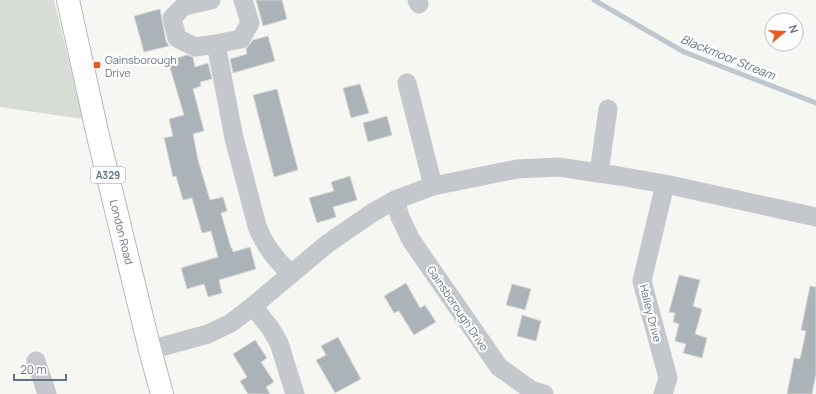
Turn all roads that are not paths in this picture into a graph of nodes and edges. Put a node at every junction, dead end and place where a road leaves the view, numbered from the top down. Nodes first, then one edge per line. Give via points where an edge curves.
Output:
1 (68, 0) edge
2 (211, 0) edge
3 (243, 0) edge
4 (216, 44) junction
5 (407, 83) dead end
6 (608, 109) dead end
7 (598, 173) junction
8 (665, 184) junction
9 (432, 186) junction
10 (395, 200) junction
11 (816, 217) edge
12 (291, 274) junction
13 (254, 306) junction
14 (150, 350) junction
15 (36, 361) dead end
16 (47, 394) edge
17 (162, 394) edge
18 (295, 394) edge
19 (544, 394) edge
20 (663, 394) edge

1 - 14 main road, London Road / A329
2 - 4 street via 184,6 172,18 177,38 195,47
3 - 4 street via 250,23 241,39
4 - 12 street via 234,138 260,232 267,247
5 - 9 street
6 - 7 street
7 - 8 street
7 - 9 street via 558,167 535,167
8 - 11 street
8 - 20 street, Halley Drive via 642,281 668,378
9 - 10 street
10 - 12 street via 327,244
10 - 19 street, Gainsborough Drive via 411,240 499,367 531,390
12 - 13 street
13 - 14 street via 231,323 208,334
13 - 18 street via 280,343
14 - 17 main road, London Road / A329
15 - 16 street

